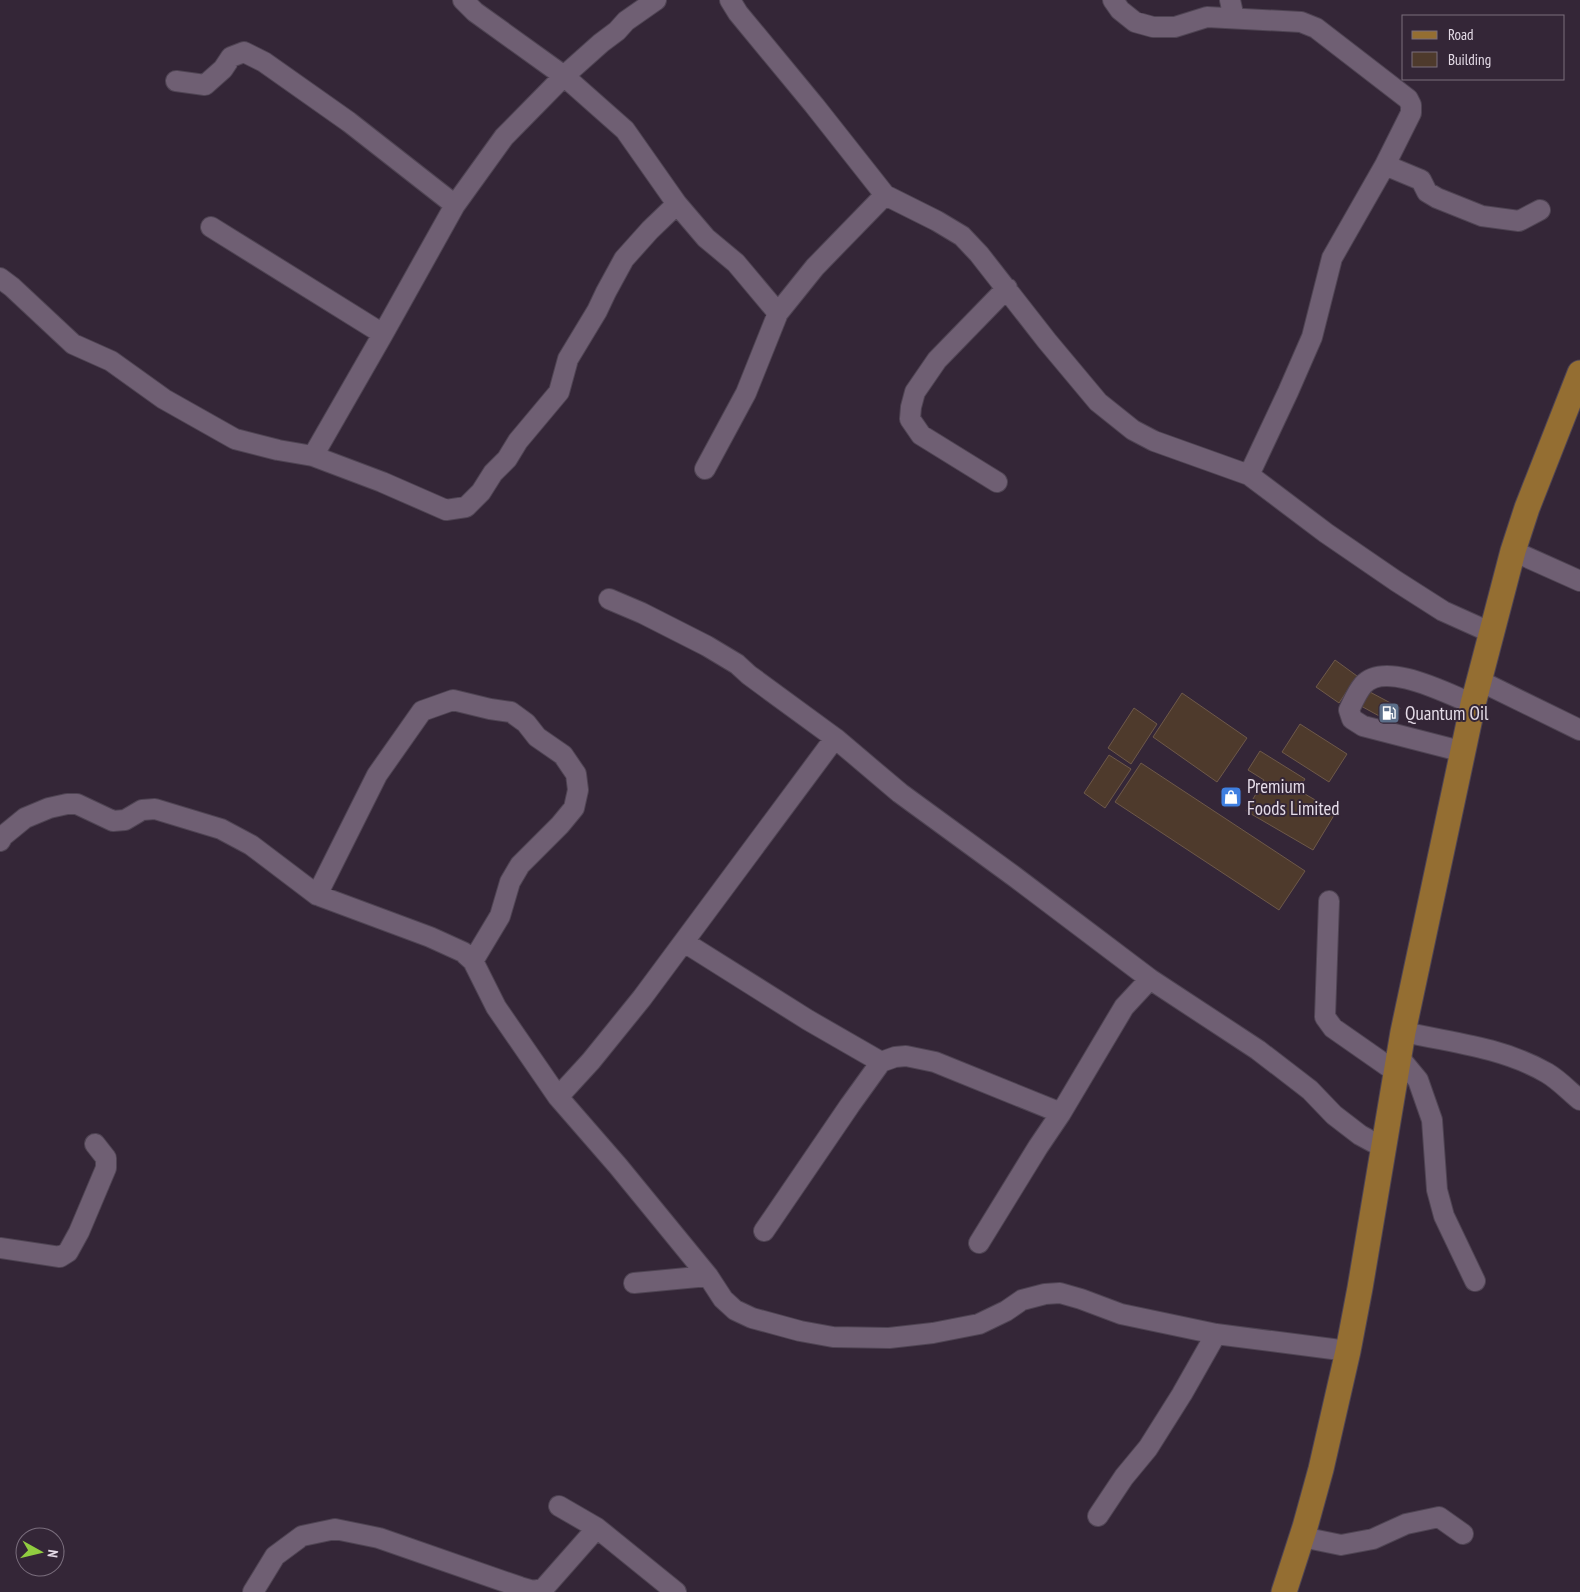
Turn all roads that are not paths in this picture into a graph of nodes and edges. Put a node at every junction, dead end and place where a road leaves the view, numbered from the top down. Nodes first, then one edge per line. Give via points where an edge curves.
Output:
1 (656, 0) edge
2 (730, 0) edge
3 (1113, 0) edge
4 (471, 4) edge
5 (1232, 9) edge
6 (564, 76) junction
7 (176, 81) dead end
8 (1386, 165) junction
9 (886, 196) junction
10 (677, 204) junction
11 (455, 205) junction
12 (1540, 210) dead end
13 (211, 227) dead end
14 (0, 278) edge
15 (1007, 288) junction
16 (778, 313) junction
17 (384, 334) junction
18 (1580, 373) edge
19 (313, 456) junction
20 (705, 469) dead end
21 (1248, 475) junction
22 (997, 482) dead end
23 (1513, 551) junction
24 (1580, 581) edge
25 (609, 599) dead end
26 (1492, 633) junction
27 (1477, 693) junction
28 (1580, 730) edge
29 (835, 738) junction
30 (1464, 752) junction
31 (0, 841) edge
32 (317, 895) junction
33 (1329, 902) dead end
34 (684, 942) junction
35 (473, 961) junction
36 (1150, 979) junction
37 (1404, 1032) junction
38 (881, 1062) junction
39 (1398, 1065) junction
40 (558, 1096) junction
41 (1580, 1100) edge
42 (1061, 1113) junction
43 (95, 1144) dead end
44 (1384, 1148) junction
45 (764, 1230) dead end
46 (979, 1243) dead end
47 (0, 1248) edge
48 (708, 1276) junction
49 (1475, 1281) dead end
50 (634, 1283) dead end
51 (1216, 1334) junction
52 (1348, 1351) junction
53 (559, 1506) dead end
54 (1098, 1516) dead end
55 (597, 1528) junction
56 (1463, 1534) dead end
57 (1302, 1537) junction
58 (253, 1592) edge
59 (676, 1592) edge
60 (1284, 1592) edge

1 - 6 street via 626,21
2 - 9 street
3 - 5 street via 1135,22 1152,27 1175,27
4 - 6 street
5 - 8 street via 1258,20 1301,22 1316,28 1408,99 1410,113
6 - 10 street via 626,130
6 - 11 street via 504,137
7 - 11 street via 205,85 231,57 244,52 264,62 349,122
8 - 12 street via 1421,180 1427,192 1437,198 1482,216 1519,221
8 - 21 street via 1332,258 1312,337
9 - 15 street via 962,236
9 - 16 street via 815,267
10 - 16 street
10 - 19 street via 624,259 568,359 559,392 466,507 446,510
11 - 17 street
13 - 17 street
14 - 19 street via 73,344 111,361 164,399 211,426 235,439
15 - 21 street via 1046,341 1098,402 1133,430 1179,451
15 - 22 street via 937,360 915,392 910,419 921,435
16 - 20 street via 746,393
17 - 19 street
18 - 23 main road
21 - 26 street via 1396,581 1443,610
23 - 24 street
23 - 26 main road
25 - 29 street via 659,621 737,664
26 - 27 main road
27 - 28 street
27 - 30 main road
27 - 30 street via 1387,676 1374,678 1363,685 1349,710 1352,719 1362,726
29 - 34 street
29 - 36 street via 900,793
30 - 37 main road
31 - 32 street via 25,818 67,804 78,804 113,821 154,809 229,833 251,845
32 - 35 street via 430,937 463,952
32 - 35 street via 377,775 422,711 452,700 510,712 562,755 576,774 578,790 574,808 520,865 510,882 500,916
33 - 39 street via 1325,1017 1333,1028
34 - 38 street
34 - 40 street via 591,1061
35 - 40 street via 496,1007
36 - 42 street via 1124,1008
36 - 44 street via 1258,1050 1310,1090 1334,1115
37 - 39 main road
37 - 41 street via 1516,1058 1548,1074
38 - 42 street via 906,1056 935,1062
38 - 45 street
39 - 44 main road
39 - 49 street via 1418,1080 1432,1120 1437,1190 1444,1216
40 - 48 street
42 - 46 street
43 - 47 street via 106,1158 106,1168 68,1252 60,1257
44 - 52 main road
48 - 50 street
48 - 51 street via 723,1299 735,1310 752,1318 833,1337 889,1338 933,1333 979,1324 1022,1300 1060,1293 1121,1314
51 - 52 street
51 - 54 street via 1148,1448
52 - 57 main road
53 - 55 street
55 - 58 street via 544,1588 534,1591 380,1538 335,1529 302,1536 275,1556
55 - 59 street
56 - 57 street via 1439,1518 1406,1524 1374,1539 1341,1545
57 - 60 main road

